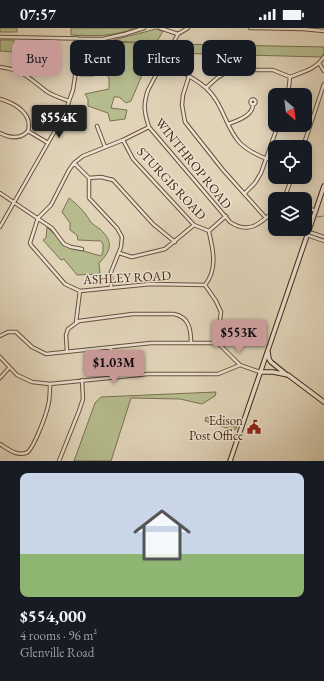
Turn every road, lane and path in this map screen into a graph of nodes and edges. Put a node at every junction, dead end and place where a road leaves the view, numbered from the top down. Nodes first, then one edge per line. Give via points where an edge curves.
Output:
1 (144, 28) edge
2 (160, 28) edge
3 (188, 28) edge
4 (250, 28) edge
5 (289, 28) edge
6 (324, 32) edge
7 (178, 34) junction
8 (0, 37) edge
9 (77, 38) junction
10 (175, 40) edge
11 (324, 57) edge
12 (319, 64) junction
13 (0, 67) edge
14 (324, 71) edge
15 (156, 76) edge
16 (190, 76) joint
17 (290, 76) junction
18 (324, 84) edge
19 (206, 88) junction
20 (289, 88) edge
21 (0, 99) edge
22 (69, 101) junction
23 (253, 104) dead end
24 (229, 124) junction
25 (97, 126) dead end
26 (149, 127) junction
27 (28, 131) junction
28 (276, 132) edge
29 (0, 133) edge
30 (123, 140) junction
31 (304, 140) edge
32 (48, 143) junction
33 (105, 147) junction
34 (267, 159) junction
35 (74, 163) junction
36 (89, 178) junction
37 (324, 186) edge
38 (0, 193) edge
39 (244, 194) junction
40 (14, 203) junction
41 (312, 210) edge
42 (316, 211) junction
43 (226, 216) junction
44 (38, 218) junction
45 (266, 218) joint
46 (312, 222) edge
47 (194, 225) junction
48 (0, 227) edge
49 (208, 231) junction
50 (312, 234) edge
51 (312, 235) edge
52 (307, 236) edge
53 (324, 237) edge
54 (324, 241) edge
55 (175, 242) junction
56 (82, 249) dead end
57 (119, 253) junction
58 (205, 285) junction
59 (111, 288) junction
60 (80, 291) junction
61 (76, 322) junction
62 (0, 336) edge
63 (191, 343) junction
64 (217, 343) junction
65 (112, 348) junction
66 (268, 350) junction
67 (66, 352) junction
68 (0, 357) edge
69 (240, 366) junction
70 (9, 368) junction
71 (260, 372) junction
72 (288, 375) junction
73 (113, 377) junction
74 (0, 378) edge
75 (82, 380) junction
76 (50, 384) junction
77 (323, 400) edge
78 (0, 444) edge
79 (59, 461) edge
80 (230, 461) edge

1 - 9 street via 103,39
2 - 7 street
3 - 7 street
4 - 5 street
5 - 6 street
7 - 10 street, WINTHROP ROAD
8 - 9 street
9 - 22 street via 74,90
11 - 12 street
12 - 14 street
12 - 17 street
13 - 22 street via 11,68 25,74 47,91
15 - 26 street, WINTHROP ROAD via 148,90 144,110
16 - 19 street
16 - 39 street via 183,95 185,122
17 - 19 street via 273,70 234,70 217,78
17 - 20 street
18 - 31 street
19 - 24 street via 219,104
21 - 27 street via 24,112 29,122
22 - 32 street
23 - 24 street via 247,115
24 - 34 street via 239,142
25 - 33 street
26 - 30 street, ASHLEY ROAD
26 - 43 street, WINTHROP ROAD
27 - 29 street via 21,137 14,138
27 - 32 street
28 - 34 street
30 - 33 street, ASHLEY ROAD
30 - 47 street, STURGIS ROAD via 133,159
32 - 40 street
33 - 35 street, ASHLEY ROAD via 82,156
34 - 39 street via 259,178
35 - 36 street
35 - 44 street, ASHLEY ROAD via 51,205
36 - 55 street via 113,180 153,224
36 - 57 street via 89,198 122,237
37 - 42 main road
38 - 40 street
39 - 45 street
40 - 44 street
40 - 48 street
41 - 42 street
42 - 46 main road
43 - 45 street, WINTHROP ROAD via 234,225 242,227 258,225
43 - 49 street
44 - 56 street via 52,228 64,244
44 - 60 street, ASHLEY ROAD via 30,240 31,245 65,284
47 - 49 street, STURGIS ROAD
47 - 55 street
49 - 58 street, STURGIS ROAD via 214,263
50 - 53 street
51 - 54 street
52 - 66 main road
55 - 57 street via 165,249 139,256 132,257
57 - 59 street via 111,272
58 - 59 street, ASHLEY ROAD via 151,284
58 - 64 street via 221,312
59 - 60 street, ASHLEY ROAD
60 - 61 street
61 - 63 street via 133,314 176,314 189,324
61 - 67 street via 68,329
62 - 67 street via 16,332 32,347 43,353
63 - 64 street
63 - 65 street via 151,343
64 - 69 street
65 - 67 street
65 - 73 street
66 - 71 main road
66 - 72 main road via 271,362
68 - 70 street
69 - 71 street
69 - 73 street via 218,374
70 - 74 street
70 - 76 street via 32,382
71 - 72 main road
71 - 80 main road
72 - 77 main road
73 - 75 street
75 - 76 street
75 - 79 street via 83,399
76 - 78 street via 46,413 31,449 18,454

